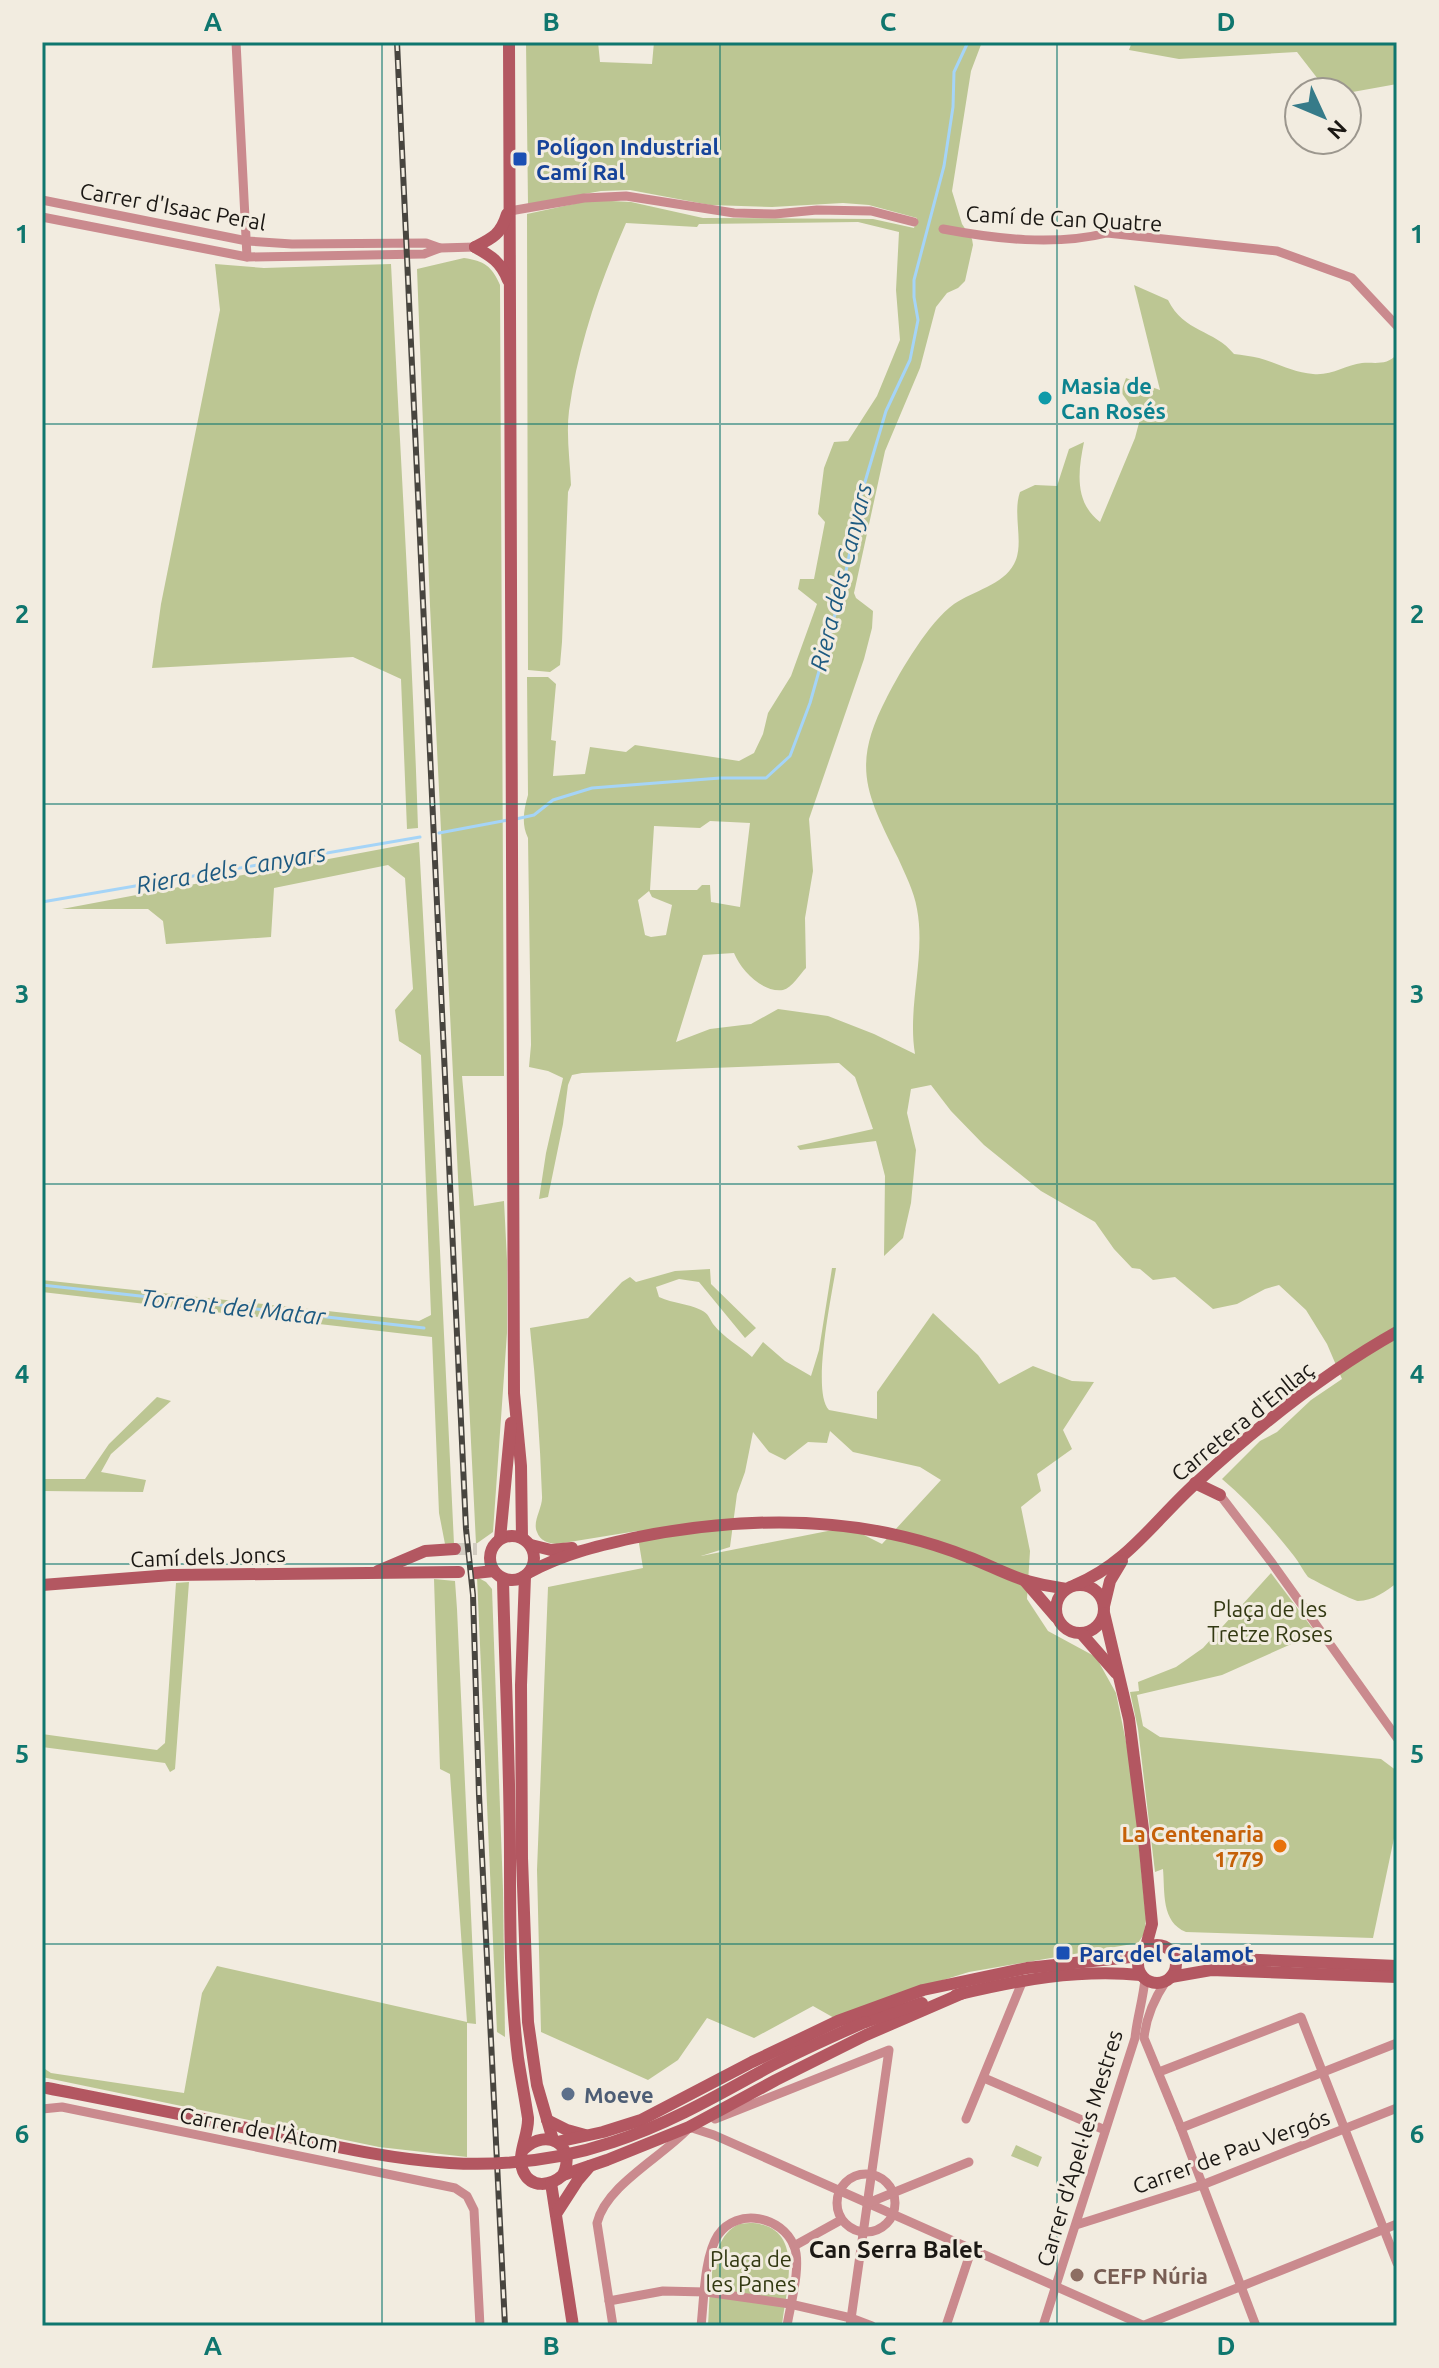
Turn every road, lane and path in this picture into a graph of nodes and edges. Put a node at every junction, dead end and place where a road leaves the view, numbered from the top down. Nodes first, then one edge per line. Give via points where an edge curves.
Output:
1 (236, 42) edge
2 (509, 42) edge
3 (42, 200) edge
4 (510, 207) junction
5 (42, 217) edge
6 (914, 222) dead end
7 (943, 229) dead end
8 (247, 241) junction
9 (475, 247) junction
10 (440, 248) junction
11 (247, 257) junction
12 (509, 282) junction
13 (1397, 326) edge
14 (1397, 1332) edge
15 (514, 1393) junction
16 (1210, 1470) junction
17 (1195, 1483) junction
18 (1220, 1495) junction
19 (527, 1541) junction
20 (496, 1543) junction
21 (595, 1546) junction
22 (455, 1549) tunnel mouth
23 (477, 1549) tunnel mouth
24 (425, 1551) junction
25 (1125, 1555) junction
26 (375, 1572) junction
27 (459, 1572) dead end
28 (404, 1573) junction
29 (475, 1573) dead end
30 (528, 1574) junction
31 (498, 1575) junction
32 (1025, 1581) junction
33 (42, 1585) edge
34 (1071, 1587) junction
35 (1104, 1609) junction
36 (1056, 1617) junction
37 (1081, 1633) junction
38 (1118, 1675) junction
39 (1397, 1738) edge
40 (1152, 1924) junction
41 (1170, 1950) junction
42 (1142, 1953) junction
43 (1397, 1966) edge
44 (1143, 1977) junction
45 (1397, 1977) edge
46 (1168, 1979) junction
47 (1023, 1980) junction
48 (962, 1988) junction
49 (1139, 2038) junction
50 (1397, 2043) edge
51 (1159, 2072) junction
52 (1322, 2072) junction
53 (984, 2078) junction
54 (45, 2087) edge
55 (1397, 2108) edge
56 (42, 2109) edge
57 (966, 2119) dead end
58 (547, 2120) junction
59 (641, 2120) junction
60 (689, 2127) junction
61 (1181, 2128) junction
62 (1345, 2128) junction
63 (1105, 2130) junction
64 (587, 2136) junction
65 (555, 2141) junction
66 (654, 2143) junction
67 (524, 2149) junction
68 (652, 2161) junction
69 (969, 2162) dead end
70 (590, 2166) junction
71 (563, 2175) junction
72 (872, 2175) junction
73 (551, 2183) junction
74 (1202, 2185) junction
75 (838, 2190) junction
76 (895, 2193) junction
77 (868, 2203) junction
78 (556, 2214) junction
79 (894, 2215) junction
80 (841, 2220) junction
81 (1397, 2224) edge
82 (1076, 2225) junction
83 (1384, 2230) junction
84 (864, 2231) junction
85 (794, 2246) junction
86 (972, 2248) junction
87 (1397, 2263) edge
88 (1055, 2285) junction
89 (1240, 2285) junction
90 (706, 2292) junction
91 (609, 2301) junction
92 (790, 2304) junction
93 (851, 2322) edge
94 (480, 2326) edge
95 (573, 2326) edge
96 (613, 2326) edge
97 (701, 2326) edge
98 (787, 2326) edge
99 (872, 2326) edge
100 (946, 2326) edge
101 (1043, 2326) edge
102 (1143, 2326) edge
103 (1256, 2326) edge

1 - 8 street
2 - 4 street
3 - 8 street, Carrer d'Isaac Peral
4 - 6 street via 626,196 734,213 871,211
4 - 9 street via 503,227
4 - 12 street
5 - 11 street, Carrer d'Isaac Peral
7 - 13 street, Camí de Can Quatre via 986,237 1080,240 1107,233 1277,251 1352,278
8 - 10 street, Carrer d'Isaac Peral via 426,243
8 - 11 street
9 - 10 street, Carrer d'Isaac Peral
9 - 12 street via 503,267
10 - 11 street, Carrer d'Isaac Peral via 424,254
12 - 15 street
14 - 16 street, Carretera d'Enllaç via 1273,1417
15 - 19 street
15 - 20 street
16 - 17 street, Carretera d'Enllaç
16 - 18 street
17 - 18 street
17 - 25 street, Carretera d'Enllaç
18 - 39 street
19 - 20 street via 511,1535
19 - 21 street via 551,1550
19 - 30 street via 535,1555
20 - 23 street
20 - 31 street via 490,1558
21 - 30 street via 553,1559
21 - 32 street via 703,1526 795,1522 904,1537
22 - 24 street, Camí dels Joncs
24 - 26 street, Camí dels Joncs
24 - 28 street
25 - 34 street, Carretera d'Enllaç
25 - 35 street, Carretera d'Enllaç via 1110,1581
26 - 28 street, Camí dels Joncs
26 - 33 street, Camí dels Joncs via 171,1575
27 - 28 street, Camí dels Joncs
29 - 31 street
30 - 31 street via 514,1580
30 - 58 street via 521,1685 526,1995 537,2085
31 - 67 street via 511,1953 528,2125
32 - 34 street
32 - 36 street
34 - 35 street via 1090,1587
34 - 36 street via 1057,1601
35 - 37 street via 1096,1627
35 - 38 street
36 - 37 street via 1066,1629
37 - 38 street
38 - 40 street via 1131,1733
40 - 41 street
40 - 42 street
41 - 42 street via 1155,1945
41 - 43 street via 1185,1957
41 - 46 street via 1176,1965
42 - 44 street via 1138,1964
42 - 48 street via 1027,1968
44 - 46 street via 1154,1983
44 - 47 street via 1096,1972
44 - 49 street, Carrer d'Apel·les Mestres
45 - 46 street via 1211,1970
46 - 49 street
47 - 48 street
47 - 53 street
48 - 54 street, bridge via 865,2022 643,2131 540,2160 440,2164
48 - 59 street via 923,1990 838,2021
48 - 60 street
49 - 51 street
49 - 63 street, Carrer d'Apel·les Mestres
50 - 52 street
51 - 52 street via 1301,2017
51 - 61 street
52 - 61 street
52 - 62 street
53 - 57 street
53 - 63 street
55 - 62 street, Carrer de Pau Vergós
56 - 94 street, Carrer de l'Àtom via 62,2107 455,2188 474,2210
58 - 64 street
58 - 65 street
59 - 64 street
59 - 66 street
60 - 66 street
60 - 68 street
60 - 72 street via 889,2050
60 - 75 street
61 - 74 street
62 - 74 street, Carrer de Pau Vergós
62 - 83 street
63 - 82 street, Carrer d'Apel·les Mestres
64 - 65 street
65 - 67 street via 540,2138
65 - 71 street via 566,2153
66 - 68 street
66 - 70 street
67 - 73 street via 524,2174 537,2183
68 - 91 street via 612,2193 600,2211 597,2223
69 - 76 street
70 - 71 street
70 - 78 street
71 - 73 street
72 - 75 street via 855,2176
72 - 76 street
72 - 77 street
73 - 78 street
74 - 82 street, Carrer de Pau Vergós
74 - 89 street
75 - 77 street
75 - 80 street
76 - 77 street
76 - 79 street
77 - 79 street
77 - 84 street
78 - 95 street
79 - 84 street via 881,2227
79 - 86 street
80 - 84 street
80 - 85 street
81 - 83 street
82 - 88 street, Carrer d'Apel·les Mestres
83 - 87 street
83 - 89 street
84 - 93 street
85 - 90 street via 765,2220 750,2217 737,2222 720,2233 711,2252
85 - 92 street
86 - 88 street
86 - 100 street
88 - 101 street, Carrer d'Apel·les Mestres
88 - 102 street
89 - 102 street
89 - 103 street
90 - 91 street via 663,2291
90 - 92 street
90 - 97 street
91 - 96 street
92 - 93 street
92 - 98 street
93 - 99 street

